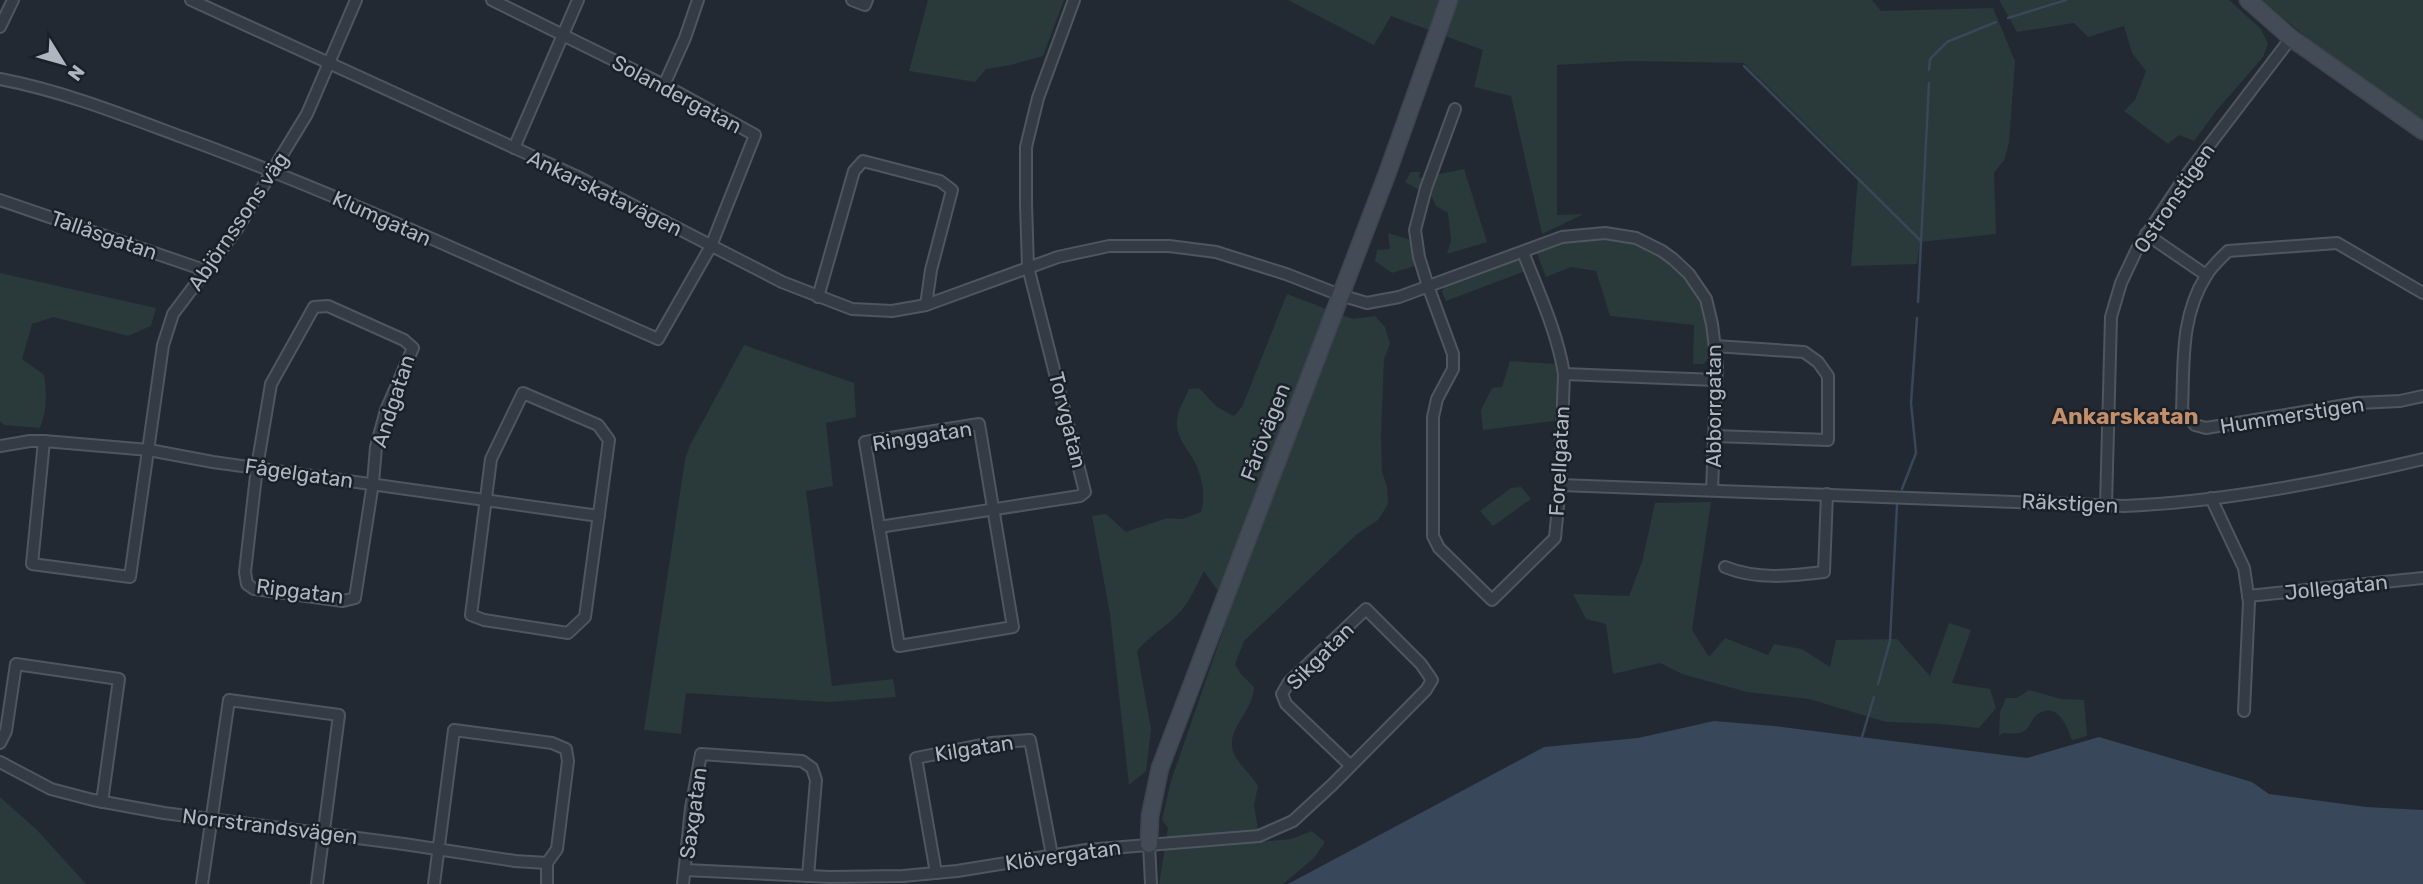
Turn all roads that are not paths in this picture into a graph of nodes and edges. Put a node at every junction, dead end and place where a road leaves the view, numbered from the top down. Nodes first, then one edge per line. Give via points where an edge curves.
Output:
1 (13, 0) edge
2 (191, 0) edge
3 (356, 0) edge
4 (492, 0) edge
5 (578, 0) edge
6 (698, 0) edge
7 (852, 0) edge
8 (867, 0) edge
9 (1074, 0) edge
10 (1449, 0) edge
11 (2248, 0) edge
12 (0, 27) edge
13 (563, 37) junction
14 (2291, 38) junction
15 (330, 64) junction
16 (0, 79) edge
17 (664, 85) junction
18 (1455, 109) dead end
19 (2423, 131) edge
20 (514, 148) junction
21 (274, 172) junction
22 (0, 200) edge
23 (2146, 234) junction
24 (711, 246) junction
25 (1523, 252) junction
26 (1028, 267) junction
27 (207, 271) junction
28 (2206, 275) junction
29 (1428, 286) junction
30 (2423, 293) edge
31 (1340, 295) junction
32 (818, 297) junction
33 (926, 306) junction
34 (1715, 346) junction
35 (1564, 373) junction
36 (1716, 380) junction
37 (2423, 396) edge
38 (1714, 436) junction
39 (44, 441) junction
40 (0, 446) edge
41 (149, 450) junction
42 (2423, 459) edge
43 (257, 467) junction
44 (373, 483) junction
45 (1560, 485) junction
46 (1712, 490) junction
47 (1827, 494) junction
48 (485, 498) junction
49 (2211, 498) junction
50 (2106, 505) junction
51 (994, 509) junction
52 (598, 516) junction
53 (879, 527) junction
54 (1725, 567) dead end
55 (2423, 578) edge
56 (2248, 596) junction
57 (2244, 711) dead end
58 (0, 743) edge
59 (0, 762) edge
60 (1351, 766) junction
61 (102, 802) junction
62 (211, 819) junction
63 (324, 834) junction
64 (1149, 844) junction
65 (438, 849) junction
66 (1052, 855) junction
67 (547, 863) junction
68 (685, 870) junction
69 (936, 873) junction
70 (808, 876) junction
71 (202, 884) edge
72 (317, 884) edge
73 (434, 884) edge
74 (547, 884) edge
75 (682, 884) edge
76 (1151, 884) edge

1 - 12 street
2 - 15 street, Ankarskatavägen
3 - 15 street, Abjörnssons väg
4 - 13 street, Solandergatan
5 - 13 street
6 - 17 street
7 - 8 street via 865,5
9 - 26 street via 1038,98 1026,147
10 - 31 street, Fårövägen
11 - 14 street
13 - 17 street, Solandergatan
13 - 20 street
14 - 19 street
14 - 23 street, Ostronstigen
15 - 20 street, Ankarskatavägen
15 - 21 street, Abjörnssons väg
16 - 21 street, Klumgatan via 106,109
17 - 24 street, Solandergatan via 755,135
18 - 29 street via 1415,230
20 - 24 street, Ankarskatavägen
21 - 24 street, Klumgatan via 658,339
21 - 27 street, Abjörnssons väg
22 - 27 street, Tallåsgatan
23 - 28 street
23 - 50 street, Ostronstigen via 2121,283 2111,317
24 - 32 street, Ankarskatavägen
25 - 29 street, Abborrgatan
25 - 34 street, Abborrgatan via 1562,237 1605,233 1636,238 1662,251 1689,274 1706,299
25 - 35 street, Forellgatan
26 - 31 street, Ankarskatavägen via 1109,246 1170,246 1216,252
26 - 33 street, Ankarskatavägen
26 - 51 street, Torvgatan via 1085,492
27 - 41 street, Abjörnssons väg via 173,314 163,345
28 - 30 street, Hummerstigen via 2228,251 2337,243
28 - 37 street, Hummerstigen via 2190,308 2185,333 2182,411 2196,425 2207,428
29 - 31 street, Abborrgatan via 1367,303
29 - 45 street, Forellgatan via 1453,354 1453,369 1433,417 1432,516 1439,548 1492,600 1555,538
31 - 64 street, Fårövägen via 1160,768
32 - 33 street, Ankarskatavägen via 852,309 892,311
32 - 33 street via 854,170 863,161 940,181 951,190 930,270
34 - 36 street, Abborrgatan
34 - 38 street via 1804,352 1818,362 1828,376 1828,440
35 - 36 street
35 - 45 street, Forellgatan
36 - 38 street, Abborrgatan
38 - 46 street, Abborrgatan
39 - 40 street, Fågelgatan
39 - 41 street, Fågelgatan
39 - 41 street, Abjörnssons väg via 32,565 130,577
41 - 43 street, Fågelgatan
42 - 49 street, Räkstigen
43 - 44 street, Fågelgatan
43 - 44 street, Ripgatan via 245,572 247,584 254,589 343,601 355,598
43 - 44 street, Andgatan via 271,384 314,307 328,306 413,348 386,410
44 - 48 street, Fågelgatan
45 - 46 street, Räkstigen
46 - 47 street, Räkstigen
47 - 50 street, Räkstigen
47 - 54 street via 1824,572 1782,576 1740,573
48 - 52 street, Fågelgatan
48 - 52 street via 491,459 523,393 598,425 609,440
48 - 52 street via 471,615 484,620 568,633 585,617
49 - 50 street, Räkstigen
49 - 56 street via 2244,568
51 - 53 street, Torvgatan
51 - 53 street, Ringgatan via 979,424 865,442
51 - 53 street via 1013,627 899,646
55 - 56 street, Jollegatan
56 - 57 street
58 - 61 street via 16,664 119,679
59 - 61 street, Norrstrandsvägen via 51,789
60 - 60 street, Sikgatan via 1432,680 1366,609 1282,694 1286,704
60 - 64 street, Sikgatan via 1293,821 1259,836
61 - 62 street, Norrstrandsvägen
62 - 63 street, Norrstrandsvägen
62 - 63 street via 229,700 339,715
62 - 71 street
63 - 65 street, Norrstrandsvägen
63 - 72 street
64 - 66 street, Klövergatan
64 - 76 street, Fårövägen
65 - 67 street, Norrstrandsvägen
65 - 67 street via 454,730 552,743 566,749 557,849
65 - 73 street
66 - 69 street, Klövergatan
66 - 69 street, Kilgatan via 1030,740 992,743 916,758
67 - 74 street
68 - 70 street, Klövergatan
68 - 70 street, Saxgatan via 701,754 803,761 812,768 816,780
68 - 75 street, Saxgatan
69 - 70 street, Klövergatan

